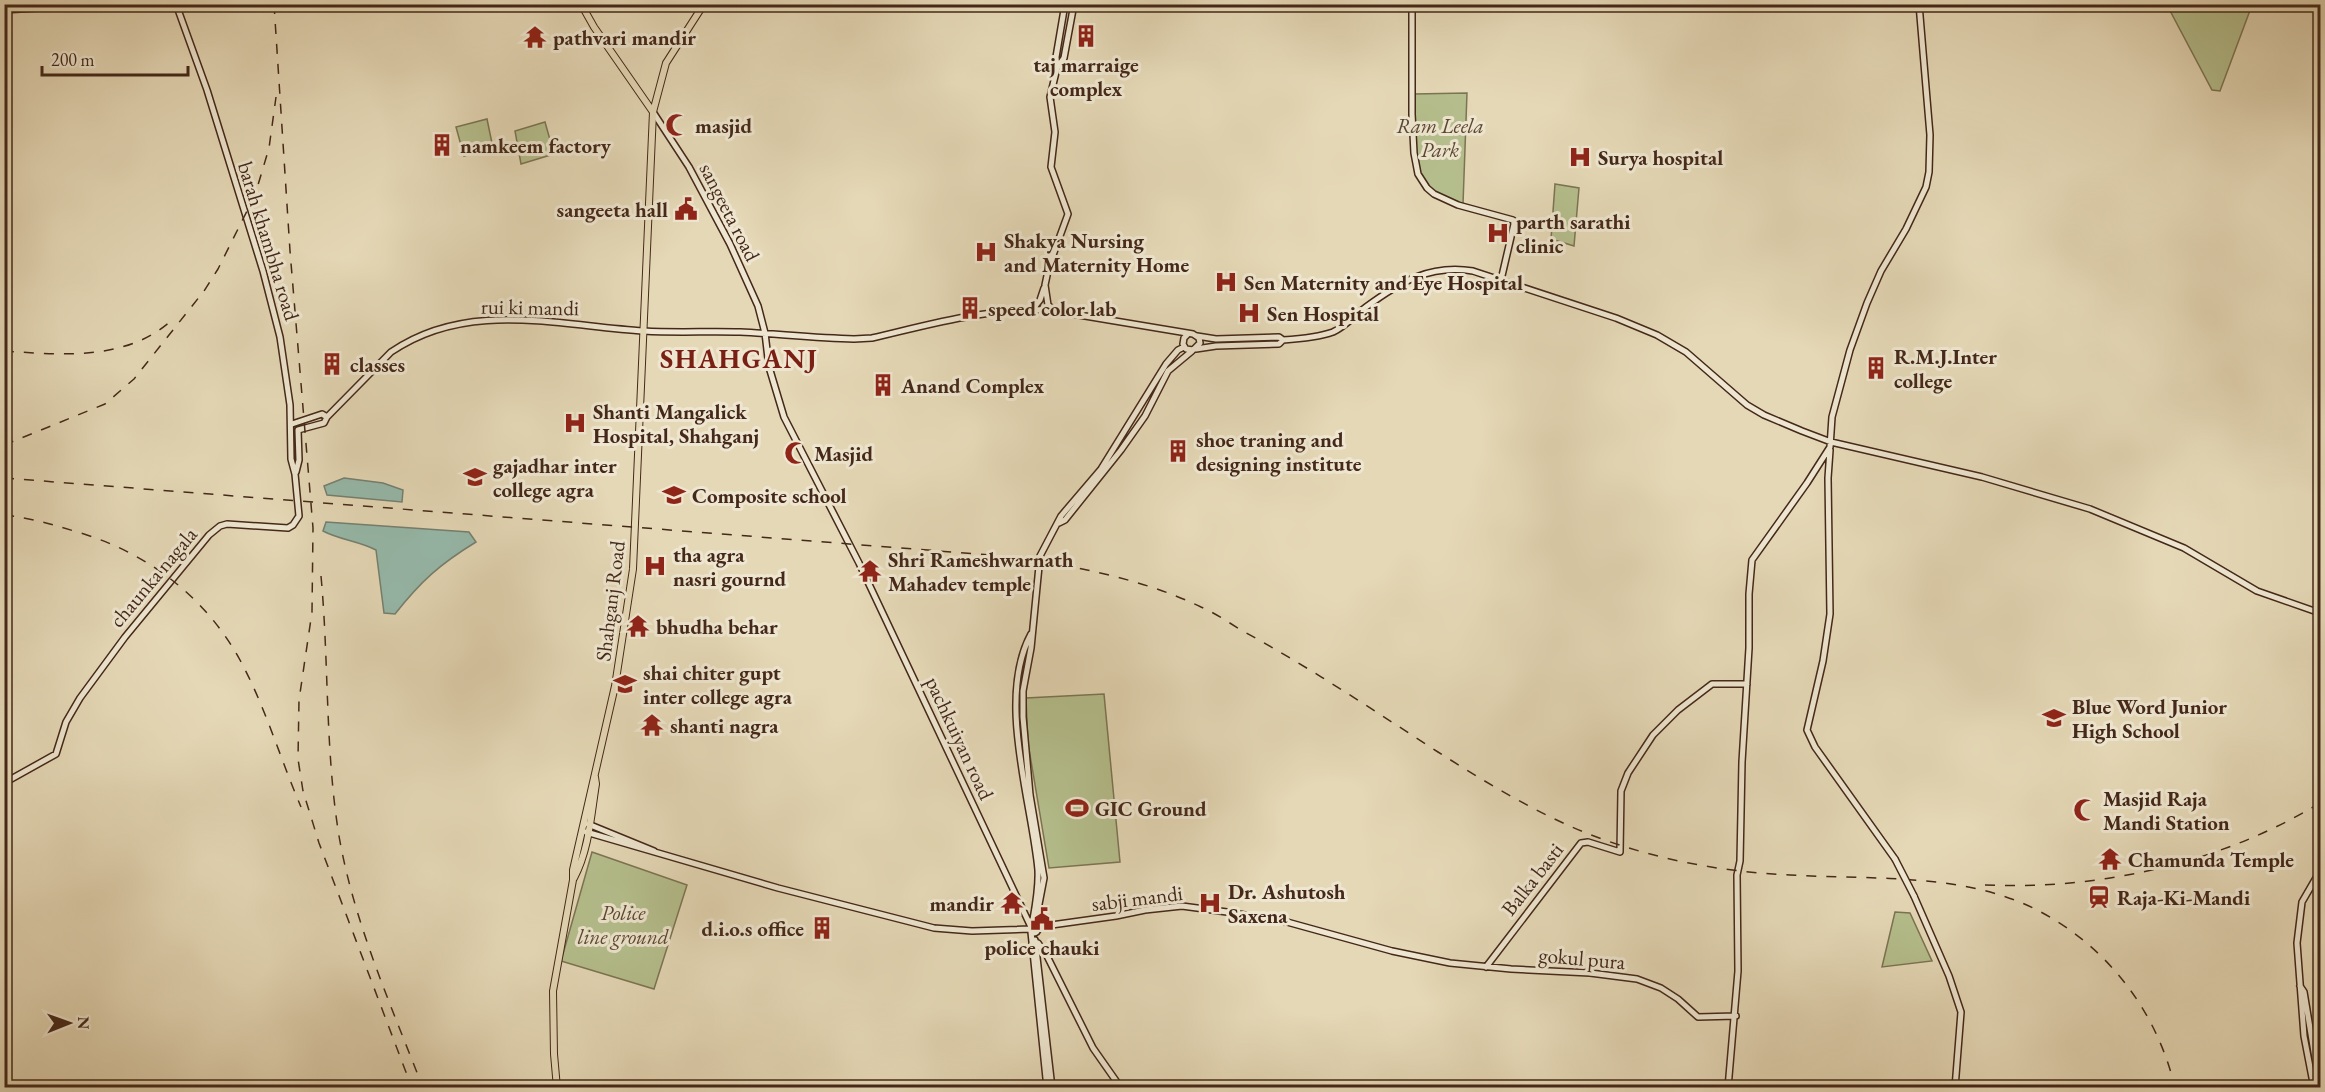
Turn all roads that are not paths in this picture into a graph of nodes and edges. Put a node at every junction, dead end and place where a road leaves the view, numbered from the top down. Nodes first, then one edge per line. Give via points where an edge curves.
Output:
1 (10, 4) edge
2 (104, 4) edge
3 (176, 4) edge
4 (581, 4) edge
5 (704, 4) edge
6 (1065, 4) edge
7 (1074, 4) edge
8 (1412, 4) edge
9 (1919, 4) edge
10 (4, 5) edge
11 (4, 10) edge
12 (1057, 68) junction
13 (653, 112) junction
14 (1501, 280) junction
15 (1045, 285) junction
16 (1032, 310) junction
17 (1053, 310) junction
18 (644, 331) junction
19 (1170, 331) junction
20 (765, 333) junction
21 (1188, 334) junction
22 (1197, 336) junction
23 (1283, 340) junction
24 (1184, 344) junction
25 (1194, 350) junction
26 (327, 417) junction
27 (292, 424) junction
28 (1830, 445) junction
29 (296, 474) junction
30 (1058, 524) junction
31 (860, 563) joint
32 (2320, 614) edge
33 (1747, 684) junction
34 (4, 783) edge
35 (587, 823) junction
36 (585, 832) junction
37 (655, 852) junction
38 (2320, 871) edge
39 (1033, 928) junction
40 (1034, 944) junction
41 (1486, 967) junction
42 (1736, 1016) junction
43 (2315, 1074) junction
44 (557, 1088) edge
45 (1047, 1088) edge
46 (1052, 1088) edge
47 (1121, 1088) edge
48 (1728, 1088) edge
49 (1955, 1088) edge
50 (2314, 1088) edge
51 (2320, 1088) edge

1 - 10 main road
2 - 11 main road
3 - 27 main road, barah khambha road via 269,291 284,359
4 - 13 main road
5 - 13 main road, Shahganj Road via 666,63
6 - 12 main road
7 - 12 main road via 1064,58
8 - 14 main road via 1412,114 1418,174 1434,194 1513,220
9 - 28 main road via 1929,124 1926,187 1867,303 1832,417
12 - 15 main road via 1050,97 1054,132 1051,164 1068,214
13 - 18 main road, Shahganj Road
13 - 20 main road, sangeeta road via 689,167 730,244 757,303
14 - 23 main road via 1450,268 1420,275 1405,281 1335,331
14 - 28 main road via 1657,335 1686,352 1747,405
15 - 16 main road
15 - 17 main road
16 - 17 main road, rui ki mandi
16 - 20 main road, rui ki mandi via 981,313 872,338
17 - 19 main road, rui ki mandi
18 - 20 main road, rui ki mandi
18 - 26 main road, rui ki mandi via 521,319 452,326 391,351
18 - 35 main road, Shahganj Road via 632,580
19 - 21 main road, rui ki mandi
19 - 24 main road
20 - 31 main road, sangeeta road via 769,367 784,417
21 - 22 main road, rui ki mandi
21 - 24 main road
22 - 23 main road, rui ki mandi
22 - 25 main road via 1200,343
23 - 25 main road via 1280,344
24 - 25 main road
24 - 30 main road via 1166,364 1101,469
25 - 30 main road via 1168,371 1145,416 1121,450
26 - 27 main road via 322,414
26 - 29 main road via 324,423 298,430
27 - 29 main road, chaunka nagala via 291,459
28 - 32 main road via 1982,477 2090,509 2184,548 2258,591
28 - 33 main road via 1808,483 1752,560
28 - 49 main road, bridge via 1830,614 1807,730 1895,859 1949,976 1961,1012
29 - 34 main road, chaunka nagala via 299,516 293,525 283,529 227,524 208,535 80,698 66,722 56,754
30 - 39 main road via 1040,556 1032,634 1018,686 1022,749 1041,879
31 - 39 main road, pachkuiyan road
33 - 41 main road, Balka basti via 1712,684 1653,735 1621,791 1620,852 1581,843
33 - 42 main road via 1737,875
35 - 36 main road, Shahganj Road
35 - 37 main road
36 - 37 main road
36 - 44 main road, Shahganj Road via 553,991
37 - 39 main road, sabji mandi via 934,928
38 - 43 main road via 2301,906 2297,943
39 - 40 main road
39 - 41 main road, sabji mandi via 1182,906 1274,919 1392,951
40 - 45 main road
40 - 46 main road
40 - 47 main road via 1047,956 1093,1048
41 - 42 main road, gokul pura via 1637,979 1661,988 1698,1017
42 - 48 main road
43 - 50 main road
43 - 51 main road

